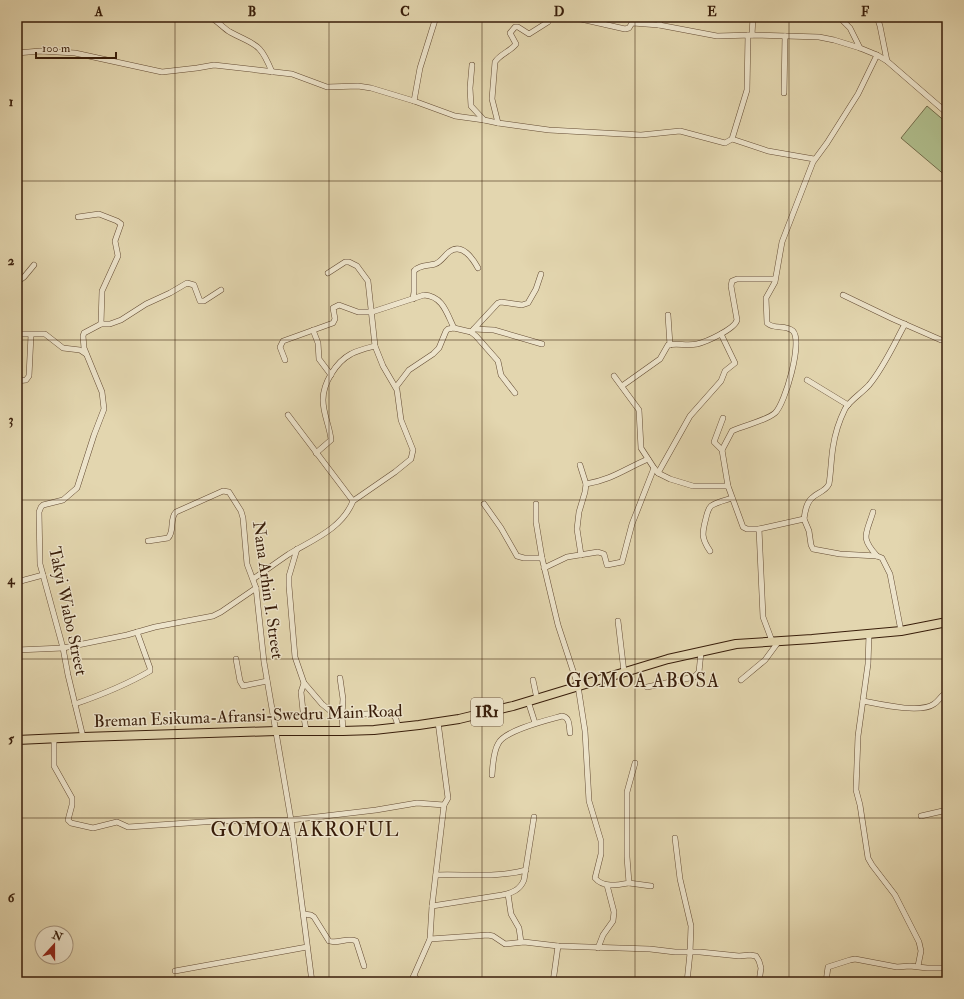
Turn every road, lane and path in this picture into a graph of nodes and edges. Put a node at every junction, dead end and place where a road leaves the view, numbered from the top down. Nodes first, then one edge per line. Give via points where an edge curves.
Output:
1 (210, 17) edge
2 (436, 17) edge
3 (550, 17) edge
4 (572, 17) edge
5 (660, 17) edge
6 (753, 17) edge
7 (840, 17) edge
8 (876, 17) edge
9 (659, 25) junction
10 (750, 35) junction
11 (785, 36) junction
12 (860, 48) junction
13 (17, 53) edge
14 (877, 55) junction
15 (887, 61) junction
16 (472, 65) dead end
17 (272, 72) junction
18 (784, 93) dead end
19 (414, 101) junction
20 (947, 113) edge
21 (484, 120) junction
22 (498, 123) junction
23 (732, 139) junction
24 (814, 159) junction
25 (78, 217) dead end
26 (34, 265) dead end
27 (478, 268) dead end
28 (328, 273) dead end
29 (541, 274) dead end
30 (776, 279) junction
31 (17, 282) edge
32 (221, 290) dead end
33 (843, 295) dead end
34 (413, 299) junction
35 (372, 312) junction
36 (668, 315) dead end
37 (101, 324) junction
38 (905, 324) junction
39 (454, 328) junction
40 (313, 330) junction
41 (472, 331) junction
42 (17, 334) edge
43 (720, 334) junction
44 (31, 335) junction
45 (941, 340) dead end
46 (542, 344) dead end
47 (670, 345) junction
48 (375, 346) junction
49 (86, 354) junction
50 (285, 360) dead end
51 (331, 375) junction
52 (614, 376) dead end
53 (807, 380) dead end
54 (17, 382) edge
55 (396, 386) junction
56 (622, 386) junction
57 (515, 393) dead end
58 (848, 405) junction
59 (288, 414) dead end
60 (723, 418) dead end
61 (722, 450) junction
62 (316, 453) junction
63 (648, 459) junction
64 (580, 465) dead end
65 (654, 468) junction
66 (658, 473) junction
67 (586, 484) junction
68 (728, 486) junction
69 (732, 498) junction
70 (353, 501) junction
71 (484, 504) dead end
72 (536, 504) dead end
73 (873, 512) dead end
74 (804, 519) junction
75 (759, 529) junction
76 (148, 541) dead end
77 (297, 549) junction
78 (710, 551) dead end
79 (581, 554) junction
80 (877, 556) junction
81 (542, 558) junction
82 (544, 568) junction
83 (43, 575) junction
84 (253, 579) junction
85 (17, 582) edge
86 (256, 588) junction
87 (618, 621) dead end
88 (947, 622) edge
89 (901, 631) junction
90 (137, 632) junction
91 (869, 634) junction
92 (776, 641) junction
93 (63, 648) junction
94 (17, 650) edge
95 (701, 652) junction
96 (236, 659) dead end
97 (624, 672) junction
98 (340, 678) dead end
99 (533, 680) dead end
100 (741, 680) dead end
101 (268, 681) junction
102 (304, 683) junction
103 (578, 686) junction
104 (647, 687) dead end
105 (947, 695) edge
106 (537, 699) junction
107 (863, 701) junction
108 (528, 702) junction
109 (74, 704) junction
110 (342, 715) junction
111 (438, 722) junction
112 (535, 723) junction
113 (398, 727) junction
114 (306, 730) junction
115 (276, 731) junction
116 (343, 731) junction
117 (570, 733) dead end
118 (83, 737) junction
119 (54, 738) junction
120 (17, 740) edge
121 (635, 763) dead end
122 (492, 774) dead end
123 (444, 805) junction
124 (947, 810) edge
125 (921, 816) dead end
126 (534, 817) dead end
127 (291, 820) junction
128 (675, 838) dead end
129 (526, 870) junction
130 (436, 874) junction
131 (629, 883) junction
132 (607, 885) junction
133 (650, 886) dead end
134 (508, 894) junction
135 (432, 906) junction
136 (304, 914) junction
137 (430, 939) junction
138 (520, 942) junction
139 (558, 946) junction
140 (307, 947) junction
141 (598, 948) junction
142 (690, 953) junction
143 (364, 966) dead end
144 (918, 966) junction
145 (947, 968) edge
146 (175, 971) dead end
147 (414, 976) junction
148 (312, 982) edge
149 (411, 982) edge
150 (420, 982) edge
151 (553, 982) edge
152 (687, 982) edge
153 (759, 982) edge
154 (826, 982) edge

1 - 17 street via 229,31 258,46 267,58
2 - 19 street via 420,68
3 - 22 street via 548,22 529,34 515,27 510,33 516,44 496,59 492,99
4 - 9 street via 624,29 629,28 632,23
5 - 9 street
6 - 10 street
7 - 12 street via 850,28
8 - 15 street
9 - 10 street via 717,36
10 - 11 street
10 - 23 street via 747,90
11 - 12 street via 819,37
11 - 18 street
12 - 14 street
13 - 17 street via 75,53 162,72 214,65
14 - 15 street
14 - 24 street via 858,94
15 - 20 street
16 - 21 street via 471,106
17 - 19 street via 295,74 328,87 372,88
19 - 21 street via 455,116
21 - 22 street
22 - 23 street via 549,130 641,135 676,131 725,143
23 - 24 street via 768,151
24 - 30 street via 782,242
25 - 37 street via 99,214 121,224 115,241 118,256 102,291
26 - 31 street
27 - 34 street via 464,251 450,251 439,262 418,267 414,271
28 - 35 street via 345,262 357,266 368,281
29 - 41 street via 528,303 522,305 501,302
30 - 43 street via 732,281 737,322
30 - 61 street via 766,298 767,323 794,332 796,342 792,373 775,413 732,431
32 - 37 street via 200,301 194,285 187,283 121,320
33 - 38 street
34 - 35 street
34 - 39 street via 430,295 439,300
35 - 40 street via 358,312 335,306 333,322
35 - 48 street
36 - 47 street
37 - 49 street via 83,335
38 - 45 street
38 - 58 street via 877,374
39 - 41 street
39 - 55 street via 446,331 434,354 409,370
40 - 50 street via 283,342 280,347
40 - 51 street via 318,343 319,359
41 - 46 street via 494,330
41 - 57 street via 498,361 501,374
42 - 44 street
43 - 47 street via 697,344
43 - 66 street via 734,365 725,371 721,382 690,416
44 - 49 street via 45,334 63,348 80,350
44 - 54 street via 29,376 26,380
47 - 56 street via 660,359
48 - 51 street via 349,355
48 - 55 street
49 - 83 street, Takyi Wiabo Street via 102,392 104,409 76,490 66,498 43,505 39,509 39,554
51 - 62 street via 323,401 331,440
52 - 56 street
53 - 58 street
55 - 70 street via 401,420 412,446 412,454 395,472
56 - 63 street via 639,410 640,443
58 - 74 street via 834,441 829,484 812,498
59 - 62 street
60 - 61 street via 714,442
61 - 68 street
62 - 70 street
63 - 65 street
63 - 67 street via 601,482
64 - 67 street
65 - 66 street
65 - 79 street via 632,524 622,562 607,565 605,556 600,552
66 - 68 street via 693,486
67 - 79 street via 578,512 577,529
68 - 69 street
69 - 75 street via 743,527
69 - 78 street via 710,507 702,532 704,544
70 - 77 street via 337,525
71 - 81 street via 517,556
72 - 81 street
73 - 80 street via 866,541
74 - 75 street
74 - 80 street via 813,548 840,554
75 - 92 street via 763,617
76 - 84 street, Nana Arhin I. Street via 170,536 173,515 176,512 227,491 242,514 247,564
77 - 84 street
77 - 102 street via 289,576 289,586 295,658
79 - 82 street
80 - 89 street via 882,558 890,574
81 - 82 street
82 - 103 street via 558,625
83 - 85 street
83 - 93 street, Takyi Wiabo Street
84 - 86 street, Nana Arhin I. Street
86 - 90 street via 218,614
86 - 101 street, Nana Arhin I. Street
87 - 97 street
88 - 89 main road, Breman Esikuma-Afransi-Swedru Main Road / IR1
89 - 91 main road, Breman Esikuma-Afransi-Swedru Main Road / IR1
90 - 93 street
90 - 109 street via 150,671 120,687
91 - 92 main road, Breman Esikuma-Afransi-Swedru Main Road / IR1
91 - 107 street
92 - 95 main road, Breman Esikuma-Afransi-Swedru Main Road / IR1 via 736,644
92 - 100 street via 764,660
93 - 94 street
93 - 109 street, Takyi Wiabo Street
95 - 97 main road, Breman Esikuma-Afransi-Swedru Main Road / IR1
95 - 104 street via 700,672 694,676
96 - 101 street via 243,686
97 - 103 main road, Breman Esikuma-Afransi-Swedru Main Road / IR1
98 - 110 street
99 - 106 street
101 - 115 street, Nana Arhin I. Street
102 - 110 street via 330,712
102 - 114 street via 301,692
103 - 106 main road, Breman Esikuma-Afransi-Swedru Main Road / IR1
103 - 132 street via 586,735 589,801 601,841 595,878
105 - 107 street via 942,695 934,704 923,708 887,706
106 - 108 main road, Breman Esikuma-Afransi-Swedru Main Road / IR1
107 - 144 street via 858,736 856,790 868,858 895,895 919,942 921,951
108 - 111 main road, Breman Esikuma-Afransi-Swedru Main Road / IR1
108 - 112 street
109 - 118 street, Takyi Wiabo Street
110 - 113 street via 387,713 396,717
110 - 116 street
111 - 113 main road, Breman Esikuma-Afransi-Swedru Main Road / IR1
111 - 123 street via 448,794
112 - 117 street via 565,716 568,719
112 - 122 street via 512,733 498,743 493,758
113 - 116 main road, Breman Esikuma-Afransi-Swedru Main Road / IR1
114 - 115 main road, Breman Esikuma-Afransi-Swedru Main Road / IR1
114 - 116 main road, Breman Esikuma-Afransi-Swedru Main Road / IR1
115 - 118 main road, Breman Esikuma-Afransi-Swedru Main Road / IR1
115 - 127 street, Nana Arhin I. Street
118 - 119 main road, Breman Esikuma-Afransi-Swedru Main Road / IR1
119 - 120 main road, Breman Esikuma-Afransi-Swedru Main Road / IR1
119 - 127 street via 54,766 72,798 68,820 71,823 93,828 116,822 128,827 218,821
121 - 131 street via 627,792
123 - 127 street via 417,803
123 - 130 street
124 - 125 street
126 - 129 street
127 - 136 street, Nana Arhin I. Street
128 - 142 street via 680,879 691,926
129 - 130 street via 505,874
129 - 134 street via 522,884
130 - 135 street
131 - 132 street
131 - 133 street
132 - 141 street via 614,912 613,921
134 - 135 street
134 - 138 street via 511,914 519,928
135 - 137 street
136 - 140 street, Nana Arhin I. Street
136 - 143 street via 314,917 332,942 351,939 356,941
137 - 138 street via 488,935 506,944
137 - 147 street
138 - 139 street
139 - 141 street
139 - 151 street
140 - 146 street
140 - 148 street, Nana Arhin I. Street
141 - 142 street
142 - 152 street
142 - 153 street via 756,956 761,968
144 - 145 street
144 - 154 street via 897,967 855,959 828,967
147 - 149 street
147 - 150 street

